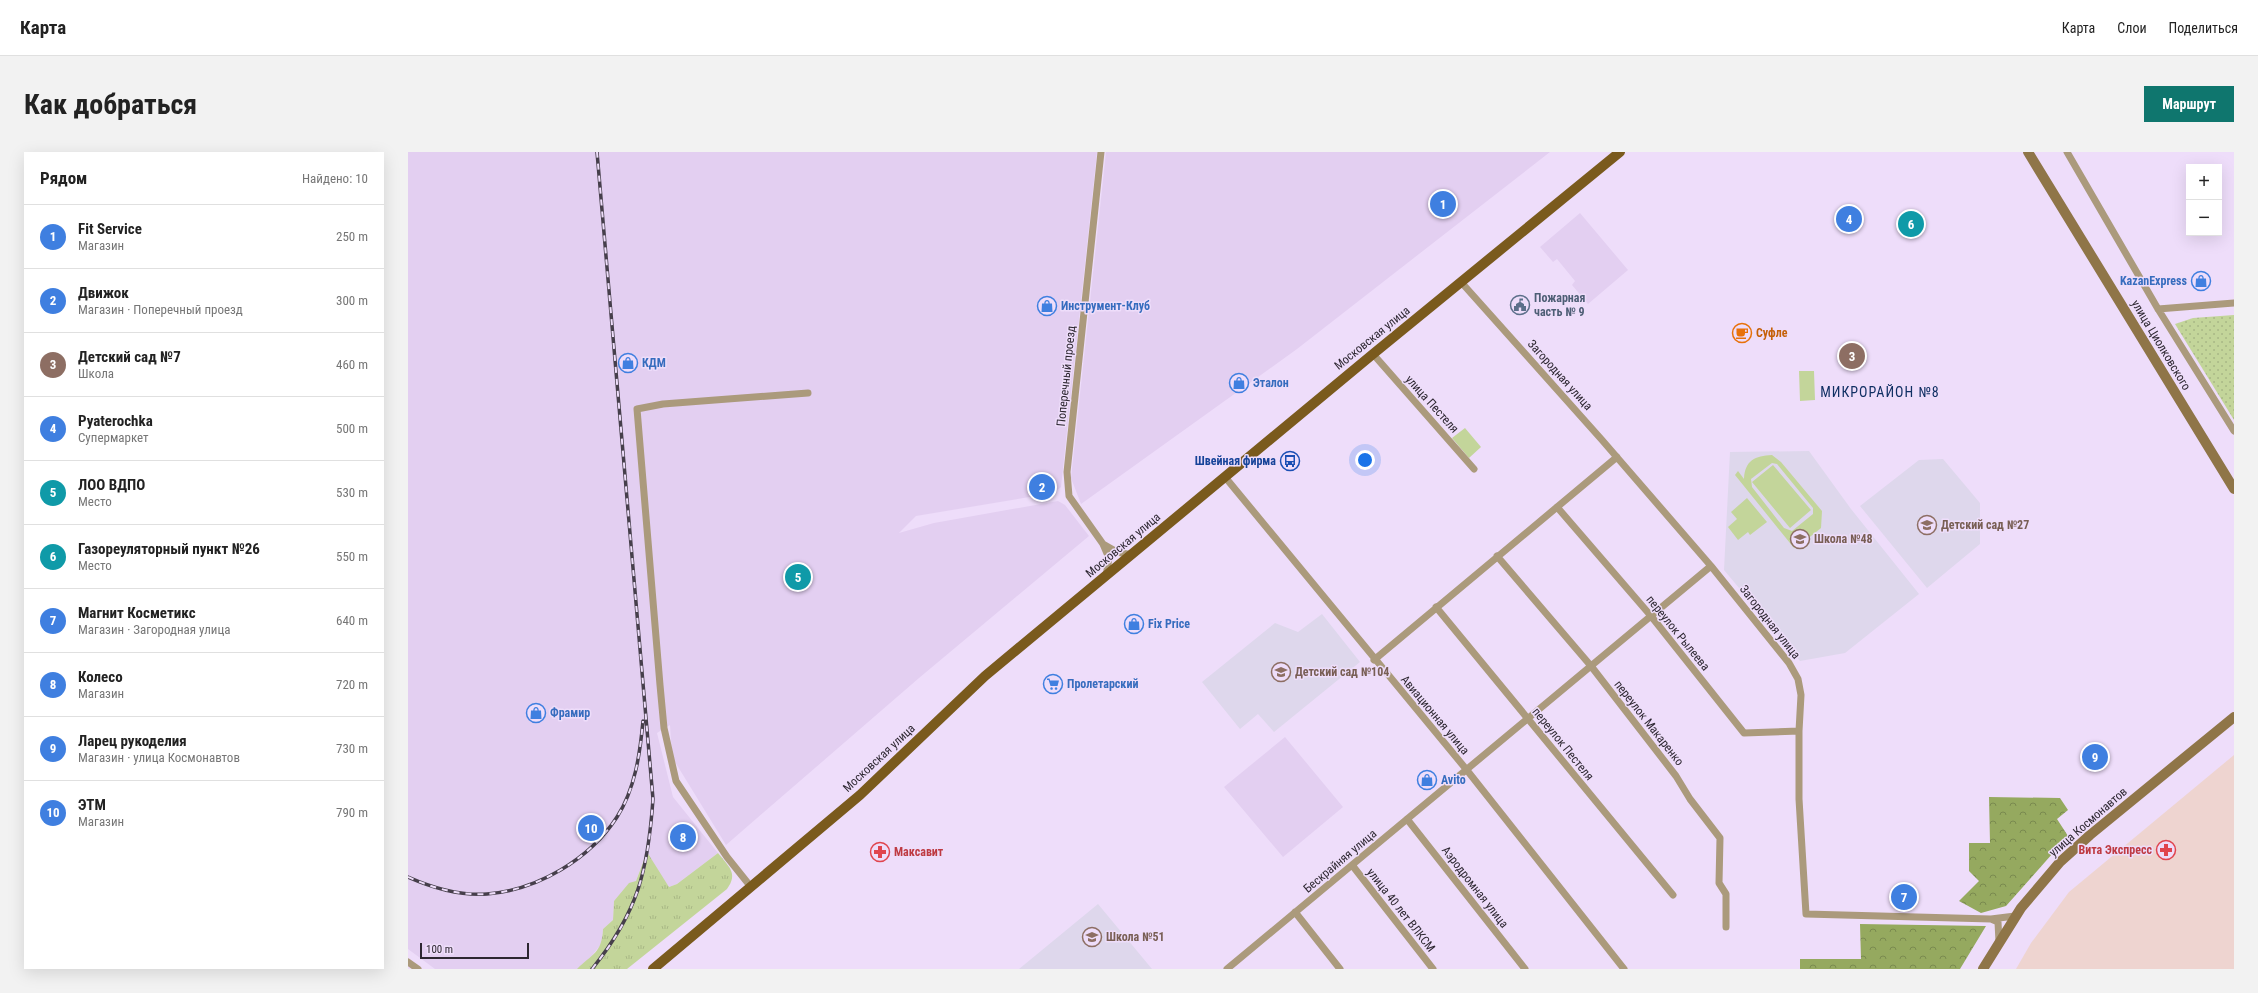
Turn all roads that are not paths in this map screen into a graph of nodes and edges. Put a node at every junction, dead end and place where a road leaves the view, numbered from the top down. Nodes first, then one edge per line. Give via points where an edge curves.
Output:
1 (1101, 152) edge
2 (1620, 152) edge
3 (2028, 152) edge
4 (2067, 152) edge
5 (1461, 282) junction
6 (2234, 303) edge
7 (2158, 309) junction
8 (1373, 354) junction
9 (808, 393) dead end
10 (2234, 431) edge
11 (1617, 457) junction
12 (1474, 469) dead end
13 (1225, 477) junction
14 (2234, 489) edge
15 (1557, 506) junction
16 (1103, 544) junction
17 (1132, 555) junction
18 (1497, 556) junction
19 (1711, 566) junction
20 (1106, 576) junction
21 (1436, 607) junction
22 (1651, 616) junction
23 (1374, 660) junction
24 (1591, 666) junction
25 (2234, 717) edge
26 (1527, 719) junction
27 (1799, 731) junction
28 (1466, 769) junction
29 (1407, 819) junction
30 (1352, 865) junction
31 (751, 887) junction
32 (1673, 895) dead end
33 (1295, 912) junction
34 (2015, 916) junction
35 (1991, 919) junction
36 (1726, 927) dead end
37 (1999, 942) junction
38 (408, 962) edge
39 (1234, 963) junction
40 (418, 969) edge
41 (653, 969) edge
42 (1227, 969) edge
43 (1239, 969) edge
44 (1340, 969) edge
45 (1432, 969) edge
46 (1525, 969) edge
47 (1624, 969) edge
48 (1983, 969) edge

1 - 16 street, Поперечный проезд via 1067,472 1069,496
2 - 5 main road, Московская улица
3 - 14 main road, улица Циолковского
4 - 7 street
5 - 8 main road, Московская улица
5 - 11 street, Загородная улица
6 - 7 street
7 - 10 street
8 - 12 street, улица Пестеля
8 - 13 main road, Московская улица
9 - 31 street via 663,404 637,409 664,728 670,758 676,780 727,857
11 - 15 street
11 - 19 street, Загородная улица
13 - 17 main road, Московская улица
13 - 23 street, Авиационная улица via 1266,524
15 - 18 street
15 - 22 street, переулок Рылеева
16 - 17 street, Поперечный проезд via 1117,552
16 - 20 street, Поперечный проезд via 1109,558
17 - 20 main road, Московская улица
18 - 21 street
18 - 24 street, переулок Макаренко
19 - 22 street, Бескрайняя улица
19 - 27 street, Загородная улица via 1789,663 1798,680 1801,695
20 - 31 main road, Московская улица via 975,685 860,794
21 - 23 street
21 - 26 street, переулок Пестеля
22 - 24 street, Бескрайняя улица
22 - 27 street, переулок Рылеева via 1744,733
23 - 28 street, Авиационная улица
24 - 26 street, Бескрайняя улица
24 - 36 street, переулок Макаренко via 1720,838 1719,883 1726,894
25 - 34 main road, улица Космонавтов via 2065,857
26 - 28 street, Бескрайняя улица
26 - 32 street, переулок Пестеля
27 - 35 street, Загородная улица via 1799,799 1806,914
28 - 29 street, Бескрайняя улица
28 - 47 street, Авиационная улица
29 - 30 street, Бескрайняя улица
29 - 46 street, Аэродромная улица
30 - 33 street, Бескрайняя улица
30 - 45 street, улица 40 лет ВЛКСМ
31 - 41 main road, Московская улица
33 - 39 street, Бескрайняя улица
33 - 44 street
34 - 35 street, Загородная улица
34 - 37 main road, улица Космонавтов
35 - 37 street via 1998,922
37 - 48 main road, улица Космонавтов
38 - 40 street
39 - 42 street, Бескрайняя улица
39 - 43 street

